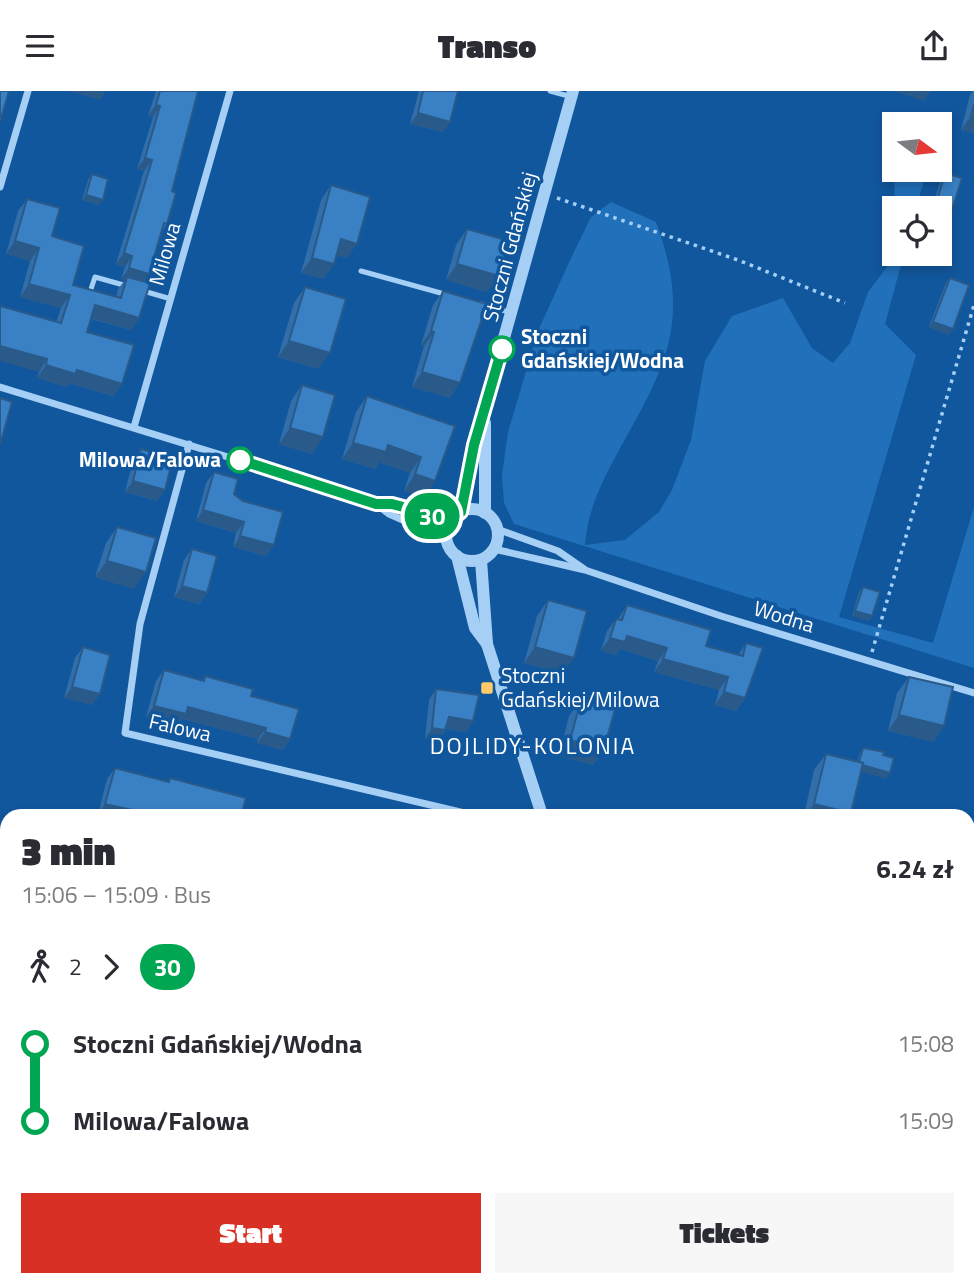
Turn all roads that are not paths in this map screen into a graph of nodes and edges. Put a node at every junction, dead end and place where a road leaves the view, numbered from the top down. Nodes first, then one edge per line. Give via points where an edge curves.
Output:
1 (28, 91) edge
2 (230, 91) edge
3 (550, 91) edge
4 (572, 94) edge
5 (0, 187) edge
6 (360, 271) dead end
7 (89, 295) edge
8 (171, 299) junction
9 (461, 299) edge
10 (474, 302) edge
11 (512, 313) junction
12 (0, 387) edge
13 (485, 412) junction
14 (134, 427) junction
15 (189, 444) junction
16 (376, 504) junction
17 (485, 513) junction
18 (456, 516) junction
19 (497, 529) junction
20 (446, 539) junction
21 (494, 549) junction
22 (457, 557) junction
23 (481, 559) junction
24 (585, 570) junction
25 (487, 644) junction
26 (974, 693) edge
27 (448, 809) edge
28 (540, 809) edge

1 - 5 street
2 - 8 street, Milowa
3 - 4 lane
4 - 11 street, Stoczni Gdańskiej
6 - 9 lane
7 - 8 lane via 95,277
8 - 14 street, Milowa
10 - 11 lane
11 - 13 street, Stoczni Gdańskiej
12 - 14 street
13 - 17 street, Stoczni Gdańskiej
13 - 18 street, Stoczni Gdańskiej
14 - 15 street
15 - 16 street
15 - 27 street, Falowa via 140,624 125,733
16 - 18 street
16 - 20 street
17 - 18 street via 477,510
17 - 19 street
18 - 20 street
19 - 21 street
19 - 24 street, Wodna via 558,551
20 - 22 street
21 - 23 street
21 - 24 street, Wodna
22 - 23 street
22 - 25 street via 475,628
23 - 25 street
24 - 26 street, Wodna
25 - 28 street

